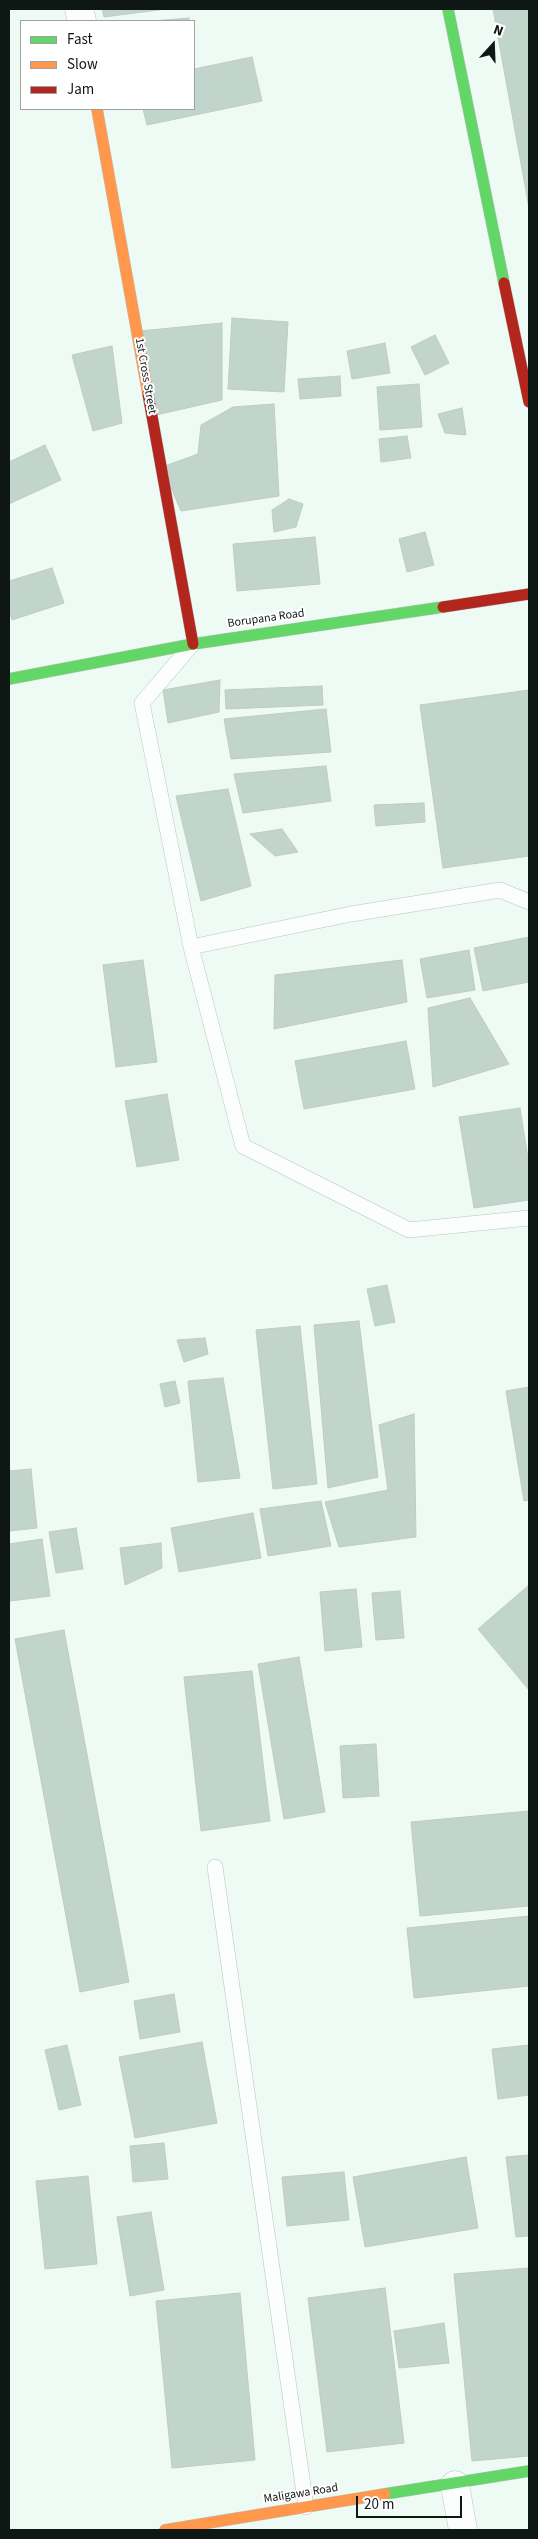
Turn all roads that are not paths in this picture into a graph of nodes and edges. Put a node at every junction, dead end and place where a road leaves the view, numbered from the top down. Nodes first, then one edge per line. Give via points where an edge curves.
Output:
1 (448, 9) edge
2 (97, 110) edge
3 (529, 402) edge
4 (529, 594) edge
5 (193, 644) junction
6 (9, 679) edge
7 (529, 902) edge
8 (191, 947) junction
9 (529, 1218) edge
10 (216, 1867) dead end
11 (529, 2471) edge
12 (455, 2485) junction
13 (306, 2507) junction
14 (165, 2530) edge
15 (462, 2530) edge

1 - 3 street
2 - 5 street, 1st Cross Street
4 - 5 street, Borupana Road
5 - 6 street, Borupana Road
5 - 8 lane via 142,703
7 - 8 lane via 500,890 351,914
8 - 9 lane via 243,1146 408,1230
10 - 13 lane
11 - 12 street, Maligawa Road
12 - 13 street, Maligawa Road
12 - 15 street
13 - 14 street, Maligawa Road

